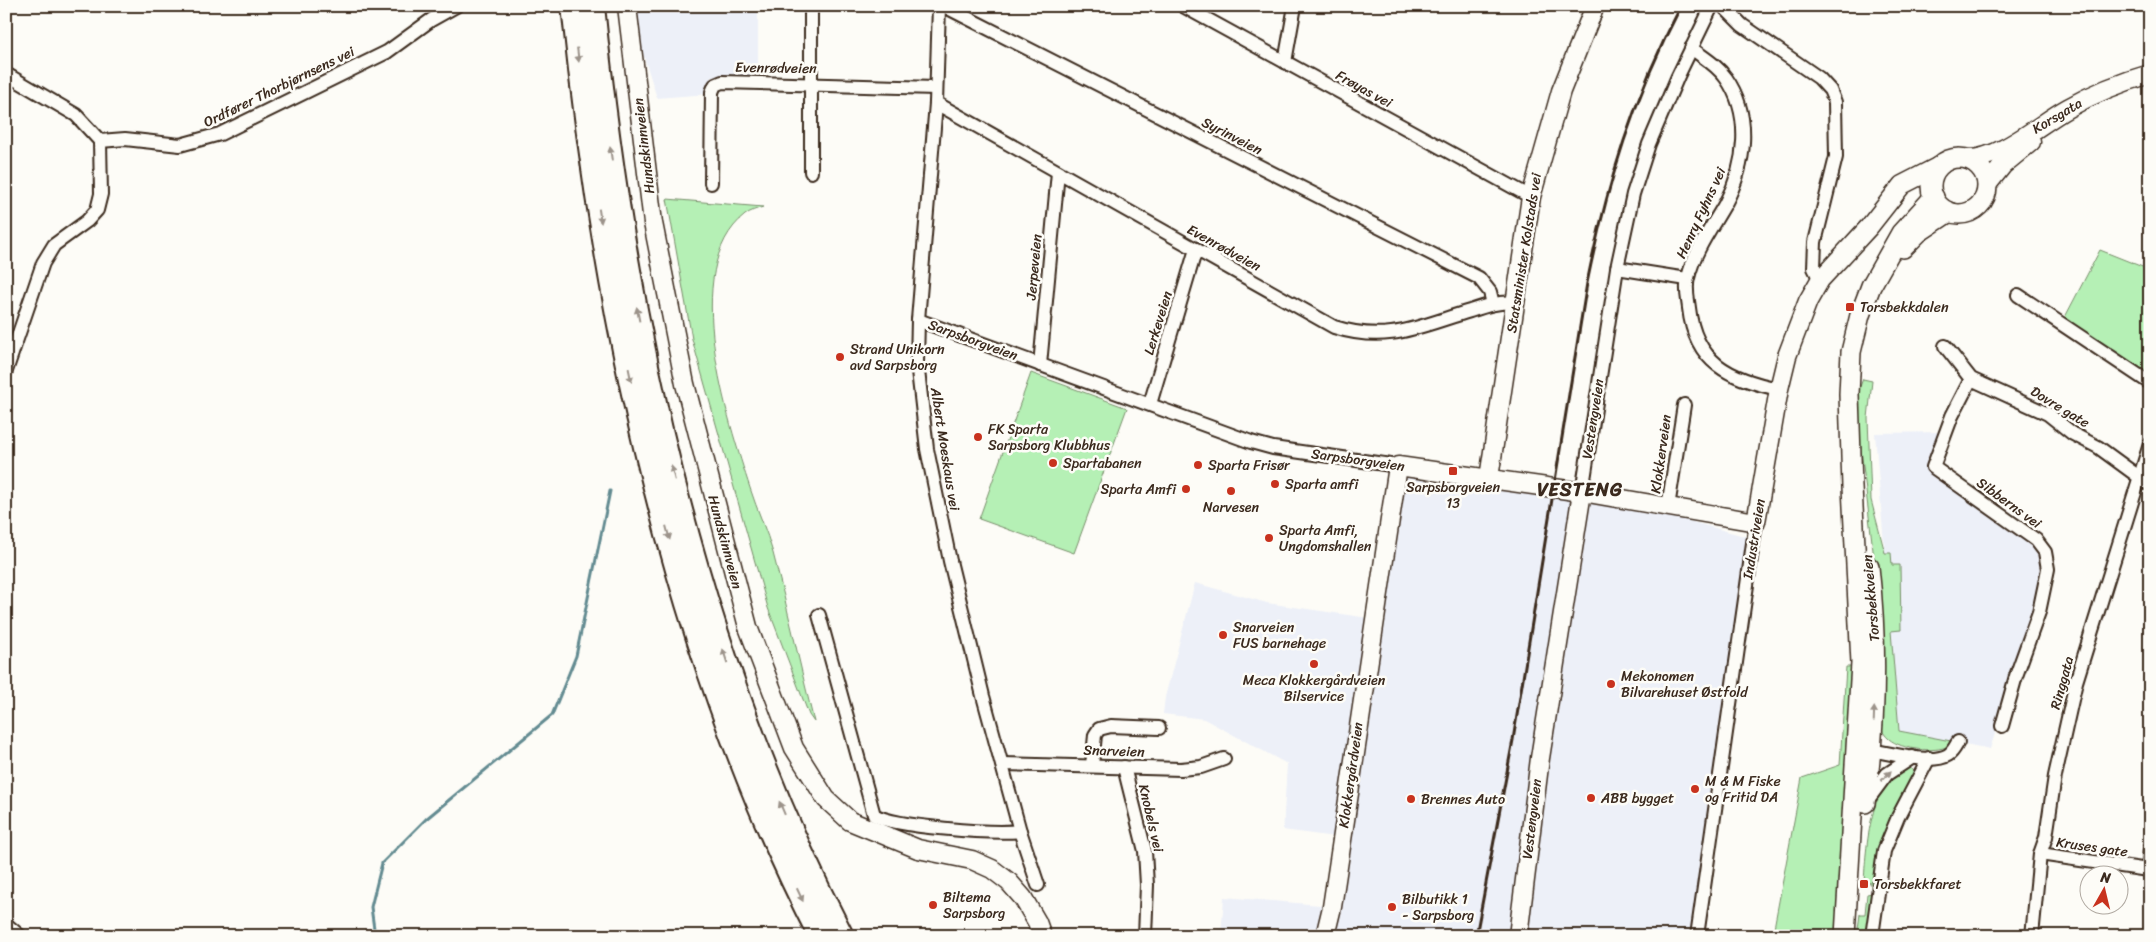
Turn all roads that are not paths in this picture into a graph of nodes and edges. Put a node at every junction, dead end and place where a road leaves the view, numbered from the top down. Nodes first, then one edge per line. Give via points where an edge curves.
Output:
1 (456, 6) edge
2 (573, 6) edge
3 (593, 6) edge
4 (627, 6) edge
5 (810, 6) edge
6 (939, 6) edge
7 (944, 6) edge
8 (1183, 6) edge
9 (1295, 6) edge
10 (1596, 6) edge
11 (1712, 6) edge
12 (1723, 6) edge
13 (1691, 48) junction
14 (1285, 62) junction
15 (6, 74) edge
16 (2150, 74) edge
17 (2150, 82) edge
18 (810, 83) junction
19 (936, 88) junction
20 (936, 103) junction
21 (100, 140) junction
22 (1967, 159) junction
23 (1941, 165) junction
24 (811, 172) dead end
25 (1058, 172) junction
26 (711, 183) dead end
27 (1907, 183) junction
28 (1987, 185) junction
29 (1933, 196) junction
30 (1531, 197) junction
31 (1949, 212) junction
32 (1196, 250) junction
33 (1617, 268) junction
34 (1880, 269) junction
35 (1687, 279) junction
36 (1820, 280) junction
37 (2018, 295) dead end
38 (1516, 303) junction
39 (1493, 304) junction
40 (918, 320) junction
41 (1945, 346) dead end
42 (1040, 364) junction
43 (6, 372) edge
44 (1971, 378) junction
45 (2150, 383) edge
46 (1779, 389) junction
47 (1150, 404) junction
48 (1684, 405) dead end
49 (2150, 444) edge
50 (1398, 466) junction
51 (1489, 478) junction
52 (2138, 478) junction
53 (2150, 485) edge
54 (1582, 492) junction
55 (1668, 507) junction
56 (1756, 522) junction
57 (820, 615) dead end
58 (2002, 726) dead end
59 (1158, 728) dead end
60 (1958, 742) dead end
61 (1865, 749) junction
62 (1913, 757) junction
63 (1929, 758) junction
64 (1224, 759) dead end
65 (1002, 764) junction
66 (1092, 765) junction
67 (1124, 766) junction
68 (1866, 803) junction
69 (1020, 831) junction
70 (897, 841) junction
71 (2150, 849) edge
72 (2040, 854) junction
73 (2149, 872) edge
74 (1038, 885) dead end
75 (823, 898) junction
76 (6, 924) edge
77 (20, 936) edge
78 (820, 936) edge
79 (842, 936) edge
80 (854, 936) edge
81 (1042, 936) edge
82 (1051, 936) edge
83 (1145, 936) edge
84 (1325, 936) edge
85 (1518, 936) edge
86 (1697, 936) edge
87 (1847, 936) edge
88 (1872, 936) edge
89 (2032, 936) edge

1 - 21 street, Ordfører Thorbjørnsens vei via 386,52 220,134 180,145 125,139
2 -> 78 highway via 607,256 660,505 728,722 781,854
75 -> 3 highway via 782,809 740,700 680,502 627,257
4 - 70 street, Hundskinnveien via 657,242 685,384 748,627 794,748 826,799 850,821
5 - 18 street
6 - 19 street, Albert Moeskaus vei
7 - 39 street, Syrinveien via 1478,278 1490,292
8 - 14 street, Frøyas vei
9 - 14 street
10 - 30 street, Statsminister Kolstads vei via 1561,91
11 - 13 street, Vestengveien
12 - 36 street via 1742,25 1819,78 1835,102 1836,157 1815,242 1814,268
13 - 33 street, Vestengveien via 1650,144 1633,194
13 - 35 street, Henry Fyhns vei via 1725,76 1734,91 1740,106 1743,141 1736,180
14 - 30 street, Frøyas vei
15 - 21 street via 76,114
16 - 22 street, Korsgata via 2107,89 2068,108 2002,149 1978,160
17 - 28 street, Korsgata via 2099,101 2054,126 2003,165
18 - 19 street, Evenrødveien
18 - 24 street
18 - 26 street, Evenrødveien via 722,82 715,85 712,92
19 - 20 street, Albert Moeskaus vei
20 - 25 street, Evenrødveien
20 - 40 street, Albert Moeskaus vei
21 - 43 street via 101,194 97,210 54,245 43,263
22 - 23 main road via 1958,158
22 - 28 main road via 1981,169
23 - 27 street, Industriveien
23 - 29 main road via 1932,179
25 - 32 street, Evenrødveien
25 - 42 street, Jerpeveien
27 - 29 street
27 - 36 street, Industriveien via 1893,194 1869,227
28 - 31 main road via 1986,194 1975,208 1967,212
29 - 31 main road
29 - 34 main road, Torsbekkveien via 1901,233
30 - 38 street, Statsminister Kolstads vei
31 - 34 main road, Torsbekkveien via 1918,232
32 - 39 street, Evenrødveien via 1334,327 1356,334 1376,336 1395,333
32 - 47 street, Lerkeveien
33 - 35 street
33 - 54 street, Vestengveien
34 - 61 main road, Torsbekkveien via 1864,300 1851,352 1849,394
35 - 46 street, Henry Fyhns vei via 1690,318 1694,333 1706,353 1733,377
36 - 46 street, Industriveien via 1799,319
37 - 45 street
38 - 39 street, Evenrødveien
38 - 51 street, Statsminister Kolstads vei
40 - 42 street, Sarpsborgveien
40 - 65 street, Albert Moeskaus vei via 917,362 927,448 950,561
41 - 44 street, Dovre gate
42 - 47 street, Sarpsborgveien
44 - 52 street, Dovre gate via 2048,414
44 - 58 street, Sibberns vei via 1952,416 1933,467 2036,540 2045,552 2048,569 2039,612
46 - 56 street, Industriveien
47 - 50 street, Sarpsborgveien via 1273,448
48 - 55 street, Klokkerveien
49 - 52 street, Ringgata
50 - 51 street, Sarpsborgveien
50 - 84 street, Klokkergårdveien
51 - 54 street, Sarpsborgveien
52 - 53 street, Dovre gate
52 - 72 street, Ringgata via 2076,682
54 - 55 street, Sarpsborgveien
54 - 85 street, Vestengveien via 1540,758
55 - 56 street, Sarpsborgveien
56 - 86 street, Industriveien
57 - 69 street via 874,815 886,820 940,827 1000,833
59 - 66 street via 1111,726 1099,729 1095,735
60 - 63 street via 1949,754
61 - 62 street
61 - 68 main road, Torsbekkveien
61 - 87 main road, Torsbekkveien
62 - 63 street
68 -> 62 street, Torsbekkveien via 1887,774
63 - 88 street via 1884,851
64 - 67 street, Snarveien via 1201,767 1181,769
65 - 66 street, Snarveien
65 - 69 street, Albert Moeskaus vei
66 - 67 street, Snarveien
67 - 83 street, Knobels vei via 1145,851
68 - 87 main road, Torsbekkveien via 1853,915
69 - 74 street, Albert Moeskaus vei
70 - 81 street, Hundskinnveien via 918,849 972,860 1000,874 1023,898
70 - 82 street via 960,847 996,858 1015,872 1033,892
71 - 73 street, Kruses gate
72 - 73 street, Kruses gate
72 - 89 street, Ringgata
75 - 79 highway
75 - 80 highway
76 - 77 street

